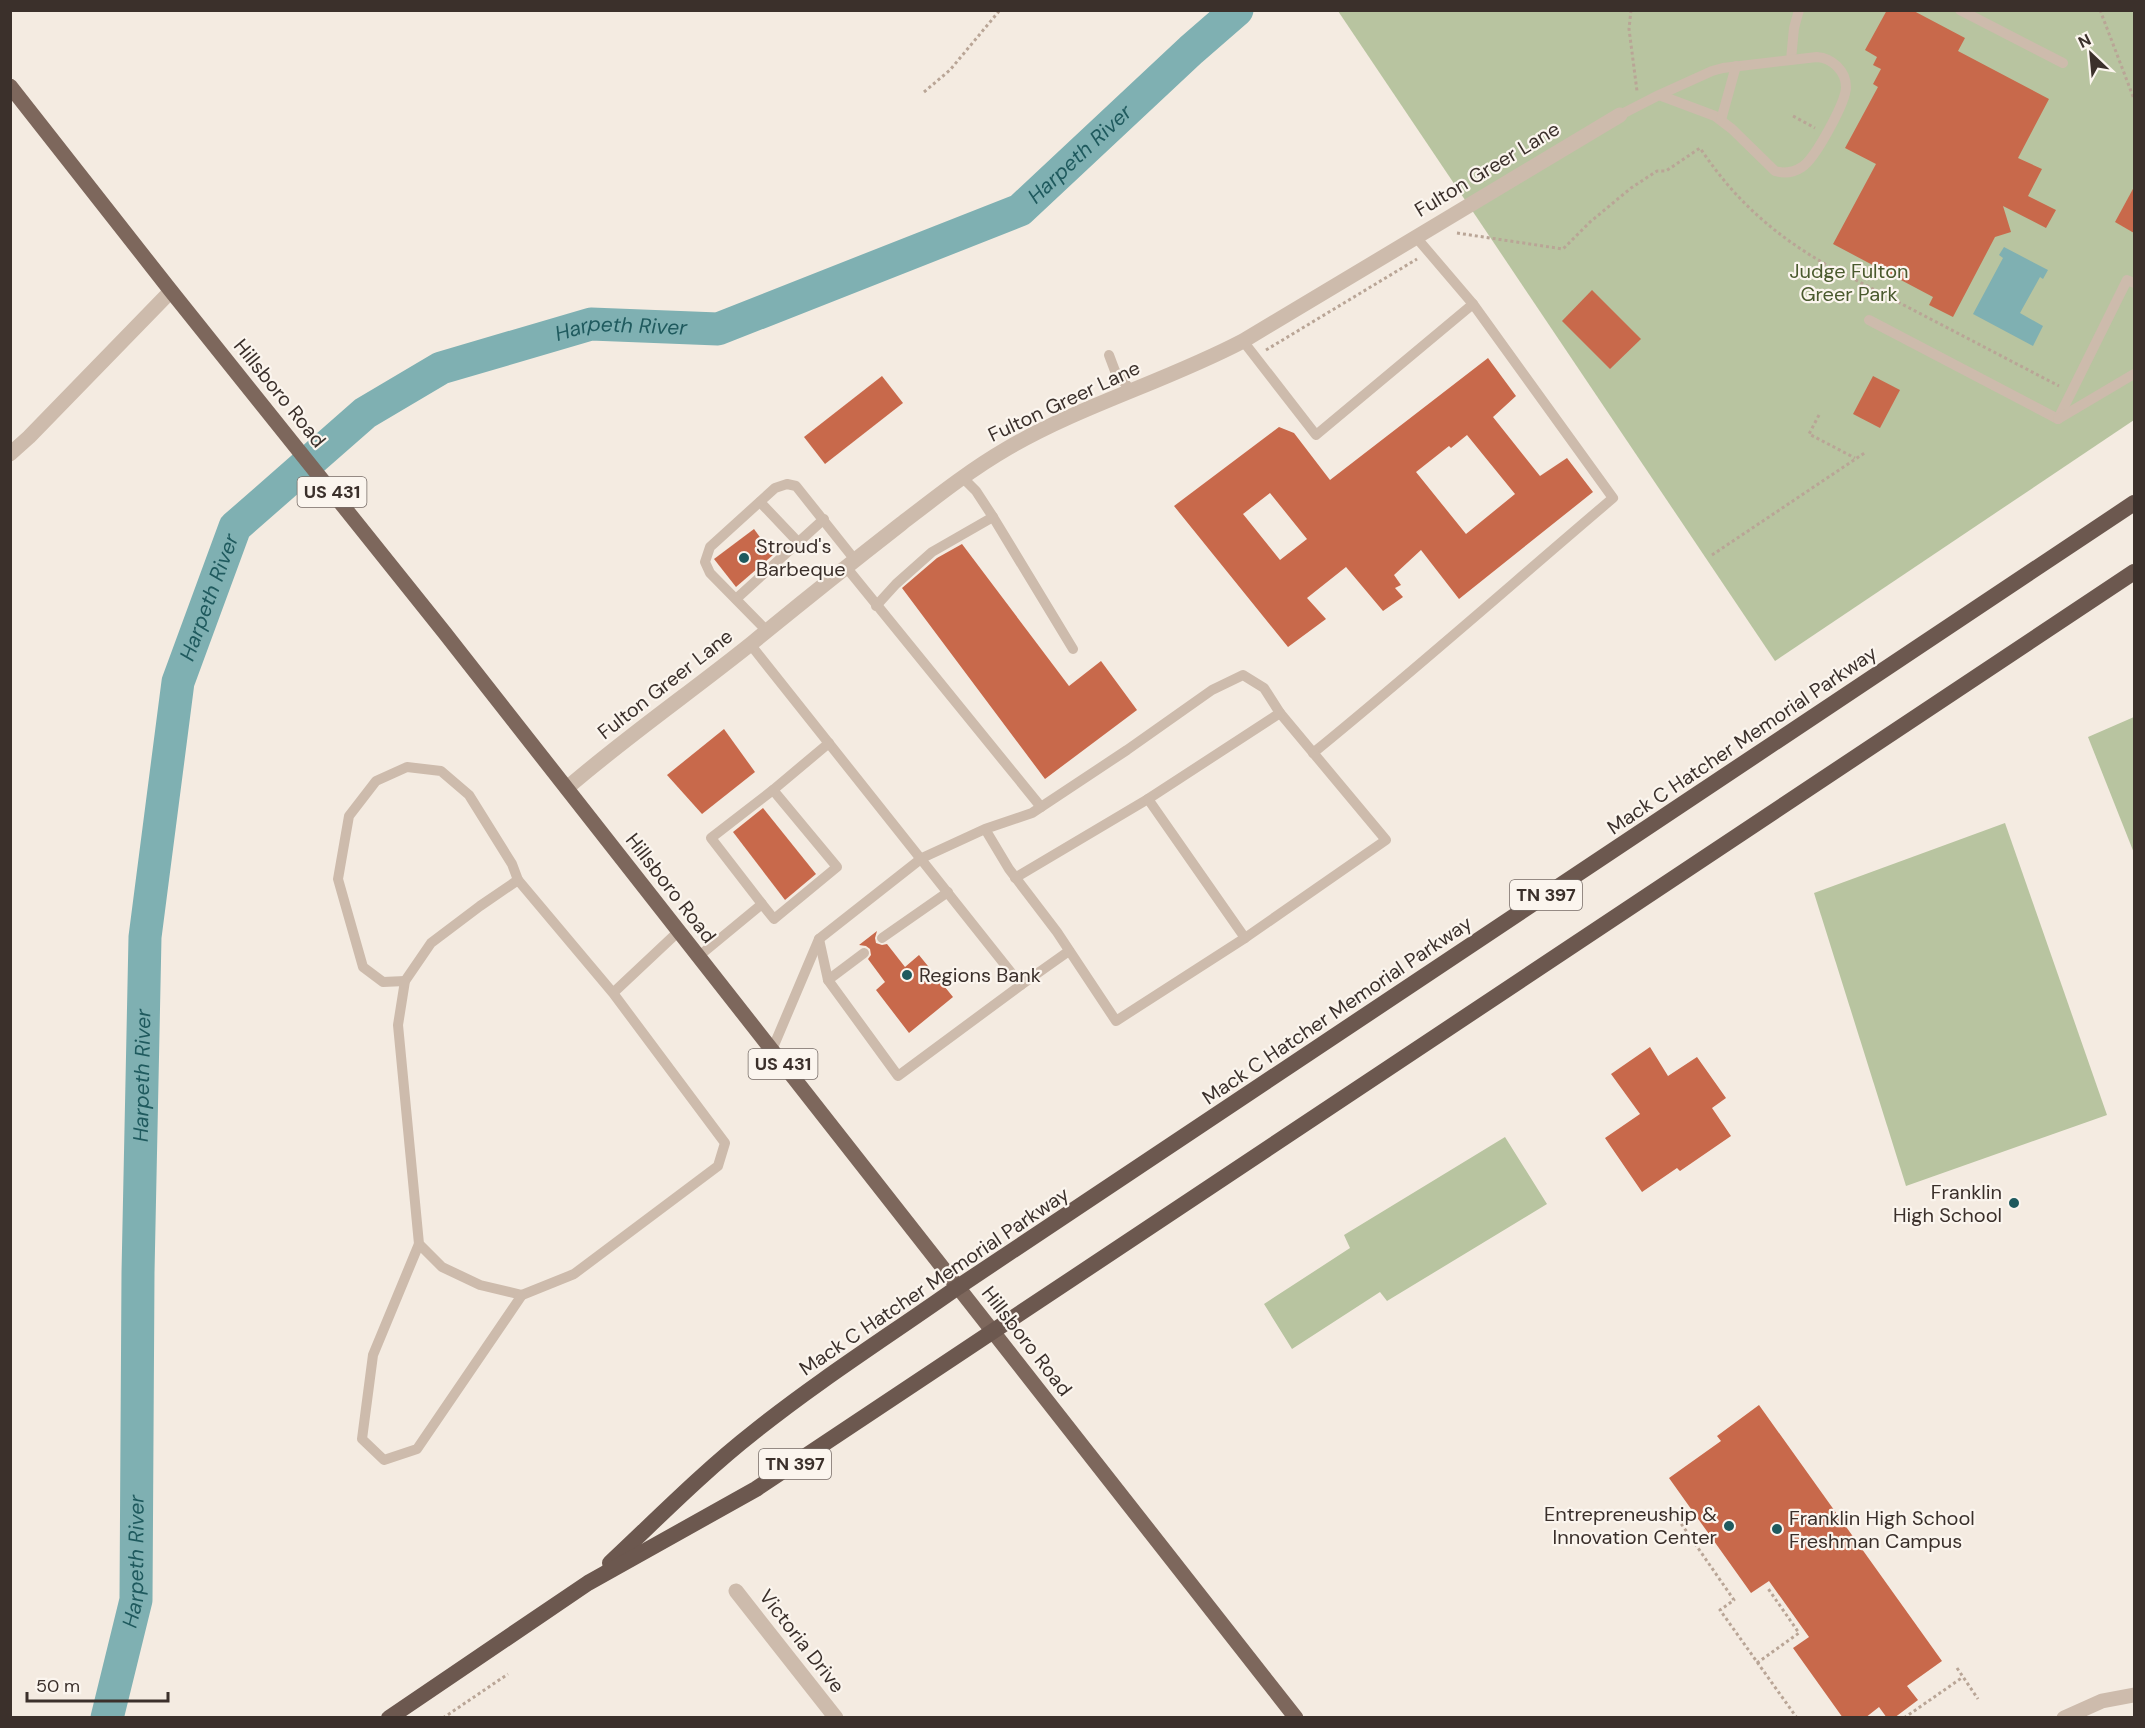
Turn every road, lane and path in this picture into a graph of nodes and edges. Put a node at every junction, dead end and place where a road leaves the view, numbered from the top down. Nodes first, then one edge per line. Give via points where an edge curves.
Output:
1 (1000, 10) edge
2 (1630, 10) edge
3 (1799, 10) edge
4 (1960, 10) edge
5 (2100, 10) edge
6 (1791, 60) junction
7 (2063, 63) dead end
8 (1736, 66) junction
9 (10, 86) edge
10 (924, 93) dead end
11 (1659, 95) junction
12 (2134, 99) edge
13 (1641, 104) junction
14 (1620, 115) joint
15 (1721, 120) junction
16 (1415, 237) junction
17 (1449, 238) dead end
18 (1429, 252) junction
19 (2134, 283) edge
20 (171, 291) junction
21 (1473, 304) junction
22 (1869, 320) dead end
23 (1243, 341) junction
24 (1109, 355) dead end
25 (1256, 357) junction
26 (2134, 374) edge
27 (1132, 392) junction
28 (2071, 392) junction
29 (1819, 415) dead end
30 (2058, 419) junction
31 (1866, 452) dead end
32 (10, 453) edge
33 (1856, 458) junction
34 (962, 477) junction
35 (760, 502) junction
36 (2134, 503) edge
37 (993, 517) junction
38 (824, 519) junction
39 (798, 542) junction
40 (1712, 555) dead end
41 (851, 563) junction
42 (2134, 572) edge
43 (736, 599) junction
44 (876, 606) junction
45 (767, 631) junction
46 (750, 644) junction
47 (1073, 649) dead end
48 (1280, 713) junction
49 (829, 744) junction
50 (1313, 753) junction
51 (567, 788) junction
52 (773, 790) junction
53 (1148, 799) junction
54 (1041, 807) junction
55 (985, 829) junction
56 (922, 858) junction
57 (1016, 878) junction
58 (519, 880) junction
59 (948, 892) junction
60 (762, 904) junction
61 (679, 931) junction
62 (882, 938) dead end
63 (1245, 938) junction
64 (819, 939) junction
65 (1069, 951) junction
66 (864, 952) dead end
67 (699, 956) junction
68 (828, 980) junction
69 (405, 981) junction
70 (1021, 985) junction
71 (613, 993) junction
72 (772, 1050) junction
73 (419, 1244) junction
74 (958, 1287) junction
75 (522, 1295) junction
76 (993, 1331) junction
77 (1671, 1509) dead end
78 (588, 1583) junction
79 (1767, 1587) dead end
80 (736, 1591) dead end
81 (1757, 1663) junction
82 (1957, 1668) dead end
83 (508, 1674) dead end
84 (1963, 1677) junction
85 (2134, 1695) edge
86 (1978, 1699) dead end
87 (389, 1718) edge
88 (443, 1718) edge
89 (836, 1718) edge
90 (1296, 1718) edge
91 (1797, 1718) edge
92 (1904, 1718) edge
93 (2064, 1718) edge

1 - 10 path via 950,70
2 - 13 path via 1634,76
3 - 6 lane
4 - 7 lane
5 - 12 path
6 - 8 lane
6 - 15 lane via 1826,58 1839,69 1846,86 1818,150 1803,167 1791,172 1775,171
8 - 11 lane via 1712,70
8 - 15 lane
9 - 20 main road, Hillsboro Road / US 431
11 - 13 lane
11 - 15 lane
13 - 14 lane
14 - 16 street, Fulton Greer Lane
16 - 18 lane
16 - 23 street, Fulton Greer Lane
17 - 28 path via 1458,233 1563,249 1630,188 1657,171 1666,171 1700,148 1737,198 1795,246
18 - 21 lane
18 - 25 path
19 - 28 lane via 2127,280
20 - 32 street
20 - 51 main road, Hillsboro Road / US 431
21 - 25 lane via 1316,435
21 - 50 lane via 1613,498 1438,646 1404,680
22 - 30 lane
23 - 25 lane
23 - 27 street, Fulton Greer Lane
24 - 27 lane
26 - 30 lane
27 - 34 street, Fulton Greer Lane via 1023,439
28 - 30 lane
29 - 33 path via 1809,434
31 - 33 path
33 - 40 path
34 - 37 lane
34 - 41 street, Fulton Greer Lane
35 - 38 lane via 776,488 796,486
35 - 39 lane
35 - 43 lane via 710,547 705,562 710,573
36 - 74 highway, Mack C Hatcher Memorial Parkway / TN 397
37 - 44 lane via 932,552
37 - 47 lane
38 - 39 lane
38 - 41 lane
39 - 43 lane
41 - 44 lane
41 - 45 street, Fulton Greer Lane
42 - 76 highway, Mack C Hatcher Memorial Parkway / TN 397
43 - 45 lane
44 - 54 lane
45 - 46 street, Fulton Greer Lane
46 - 49 lane
46 - 51 street, Fulton Greer Lane
48 - 50 lane
48 - 53 lane
48 - 54 lane via 1264,688 1243,675 1212,690
49 - 52 lane
49 - 56 lane
50 - 63 lane via 1386,840
51 - 61 main road, Hillsboro Road / US 431
52 - 60 lane via 711,838
52 - 60 lane via 837,867 774,919
53 - 57 lane
53 - 63 lane
54 - 55 lane
55 - 56 lane
55 - 57 lane
56 - 59 lane
56 - 64 lane
57 - 65 lane
58 - 69 lane via 431,943
58 - 69 lane via 469,795 441,771 406,767 376,781 349,816 338,879 363,967 382,982
58 - 71 lane
59 - 62 lane
59 - 70 lane
60 - 67 lane
61 - 67 main road, Hillsboro Road / US 431
61 - 71 lane
63 - 65 lane via 1116,1021
64 - 68 lane
64 - 72 lane
65 - 70 lane
66 - 68 lane
67 - 72 main road, Hillsboro Road / US 431
68 - 70 lane via 898,1076
69 - 73 lane via 398,1025
71 - 75 lane via 725,1143 718,1166 574,1274
72 - 74 main road, Hillsboro Road / US 431
73 - 75 lane via 442,1267 480,1285
73 - 75 lane via 373,1354 362,1439 384,1460 417,1449
74 - 76 main road, Hillsboro Road / US 431
74 - 78 highway, Mack C Hatcher Memorial Parkway / TN 397 via 753,1433
76 - 78 highway, Mack C Hatcher Memorial Parkway / TN 397 via 756,1489
76 - 90 main road, Hillsboro Road
77 - 81 path via 1734,1600 1720,1610
78 - 87 highway, Mack C Hatcher Memorial Parkway / TN 397
79 - 81 path via 1799,1633
80 - 89 street, Victoria Drive
81 - 91 path
82 - 84 path
83 - 88 path
84 - 86 path
84 - 92 path
85 - 93 street via 2102,1701

